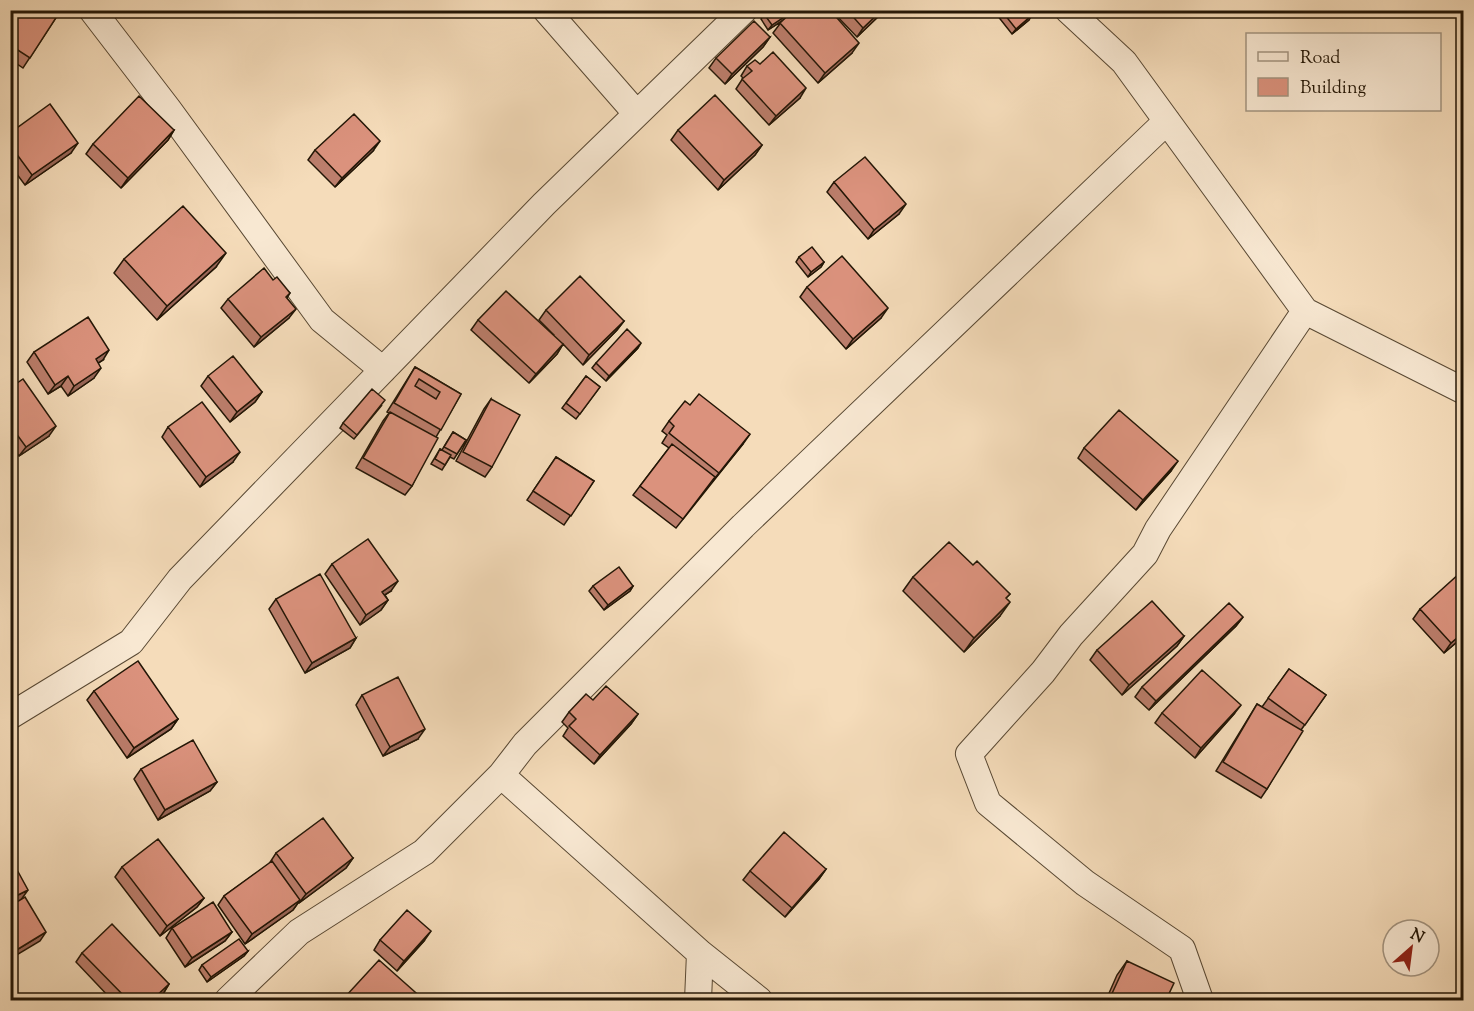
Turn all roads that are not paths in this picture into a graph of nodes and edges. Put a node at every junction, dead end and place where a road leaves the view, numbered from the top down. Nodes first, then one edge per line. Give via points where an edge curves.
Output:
1 (92, 10) edge
2 (546, 10) edge
3 (744, 10) edge
4 (1068, 10) edge
5 (636, 113) junction
6 (1167, 121) junction
7 (1305, 311) junction
8 (383, 370) junction
9 (1464, 391) edge
10 (10, 716) edge
11 (501, 775) junction
12 (700, 953) junction
13 (228, 1000) edge
14 (698, 1000) edge
15 (759, 1000) edge
16 (1200, 1000) edge

1 - 8 street via 322,320
2 - 5 street
3 - 5 street
4 - 6 street via 1124,62
5 - 8 street
6 - 7 street
6 - 11 street via 743,526 525,744
7 - 9 street
7 - 16 street via 1145,554 969,754 988,803 1085,883 1182,949
8 - 10 street via 180,579 131,642
11 - 12 street
11 - 13 street via 424,852 299,932
12 - 14 street
12 - 15 street

